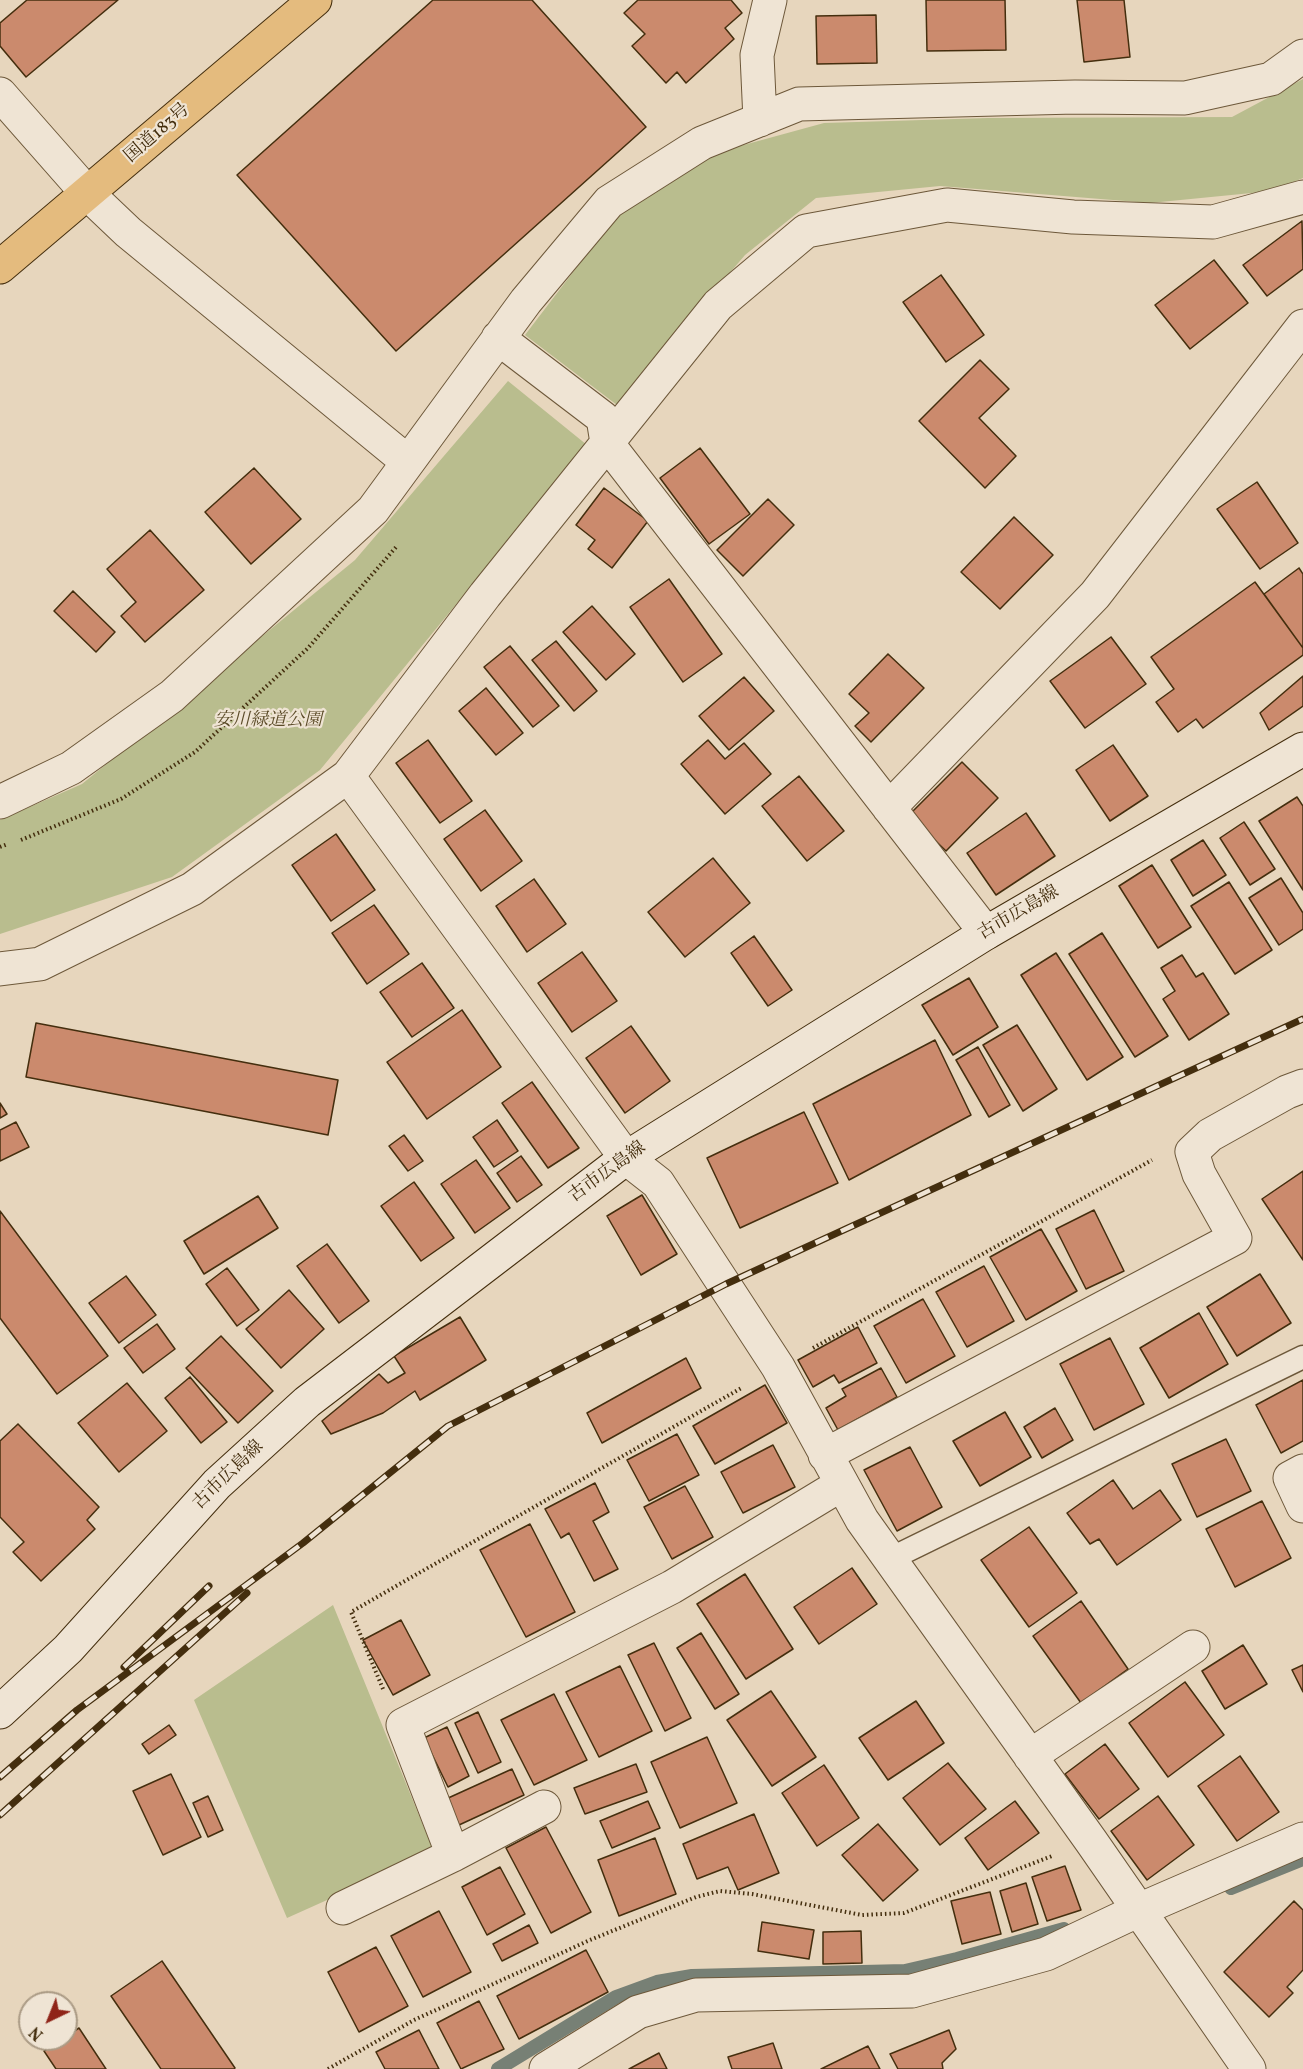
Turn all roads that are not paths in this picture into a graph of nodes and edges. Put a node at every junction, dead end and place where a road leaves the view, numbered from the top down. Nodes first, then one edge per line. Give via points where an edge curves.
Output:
1 (315, 0) edge
2 (770, 0) edge
3 (1303, 56) edge
4 (0, 94) edge
5 (760, 120) junction
6 (88, 194) junction
7 (1303, 197) edge
8 (0, 267) edge
9 (1303, 326) edge
10 (498, 338) junction
11 (607, 443) junction
12 (408, 462) junction
13 (1303, 749) edge
14 (348, 776) junction
15 (0, 802) edge
16 (889, 808) junction
17 (986, 933) junction
18 (0, 969) edge
19 (1303, 1086) edge
20 (626, 1158) junction
21 (1303, 1356) edge
22 (825, 1455) junction
23 (1303, 1471) edge
24 (842, 1484) junction
25 (1303, 1506) edge
26 (890, 1559) junction
27 (1194, 1647) dead end
28 (0, 1712) edge
29 (1030, 1756) junction
30 (544, 1807) dead end
31 (1303, 1839) edge
32 (453, 1855) junction
33 (343, 1908) dead end
34 (1139, 1910) junction
35 (546, 2069) edge
36 (1249, 2069) edge

1 - 6 highway, 国道183号
2 - 5 street via 757,55
3 - 5 street via 1271,79 1185,98 799,104
4 - 6 street
5 - 10 street via 702,143 609,202
6 - 8 highway, 国道183号
6 - 12 street via 128,232
7 - 11 street via 1213,222 1073,217 947,205 806,231 718,305
9 - 16 street via 1095,595
10 - 11 street via 603,418
10 - 12 street
11 - 14 street
11 - 16 street
12 - 15 street via 373,510 172,696 70,768
13 - 17 street, 古市広島線
14 - 18 street via 192,889 40,964
14 - 20 street
16 - 17 street
17 - 20 street, 古市広島線
19 - 22 street via 1210,1135 1192,1152 1199,1174 1234,1238
20 - 22 street via 658,1183 778,1367
20 - 28 street, 古市広島線 via 307,1402 218,1484 68,1649
21 - 26 lane
22 - 24 street
23 - 25 street via 1290,1478
24 - 26 street
24 - 32 street via 672,1587 403,1725
26 - 29 street
27 - 29 street
29 - 34 street
30 - 32 street
31 - 34 street
32 - 33 street
34 - 35 street via 1046,1954 912,1991 696,1995 638,2012
34 - 36 street

